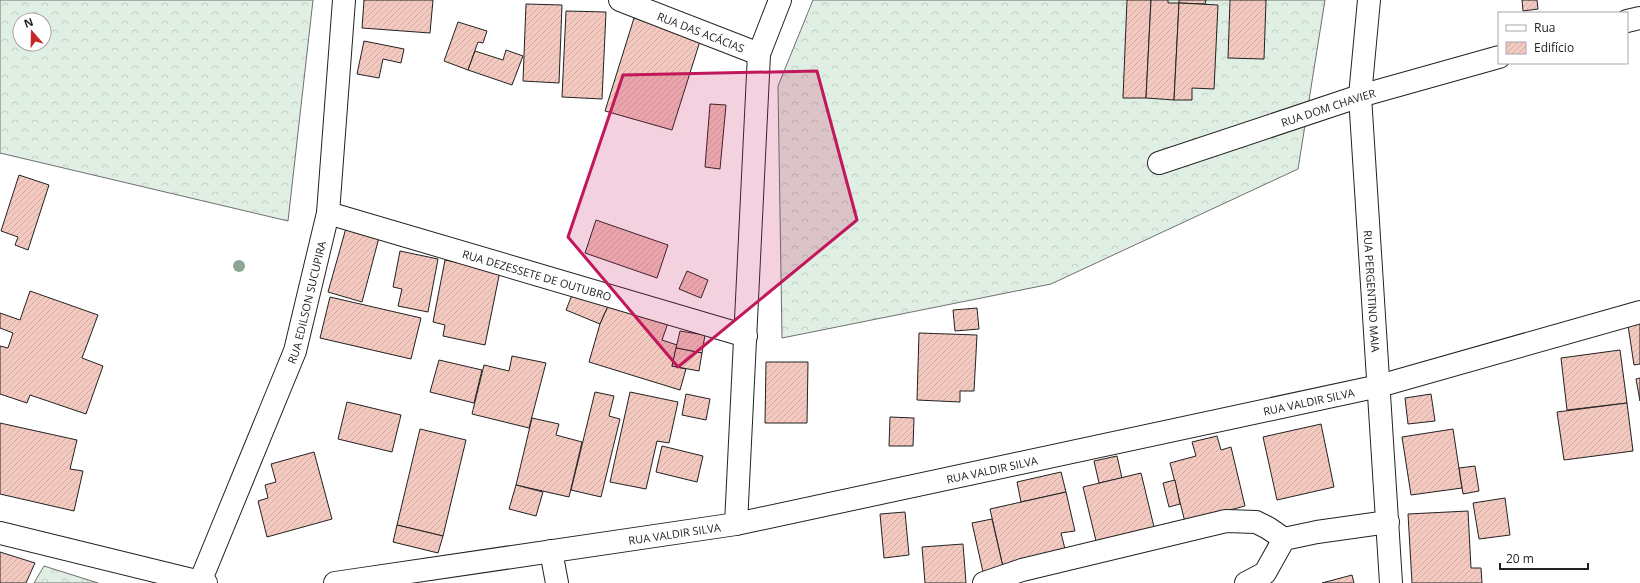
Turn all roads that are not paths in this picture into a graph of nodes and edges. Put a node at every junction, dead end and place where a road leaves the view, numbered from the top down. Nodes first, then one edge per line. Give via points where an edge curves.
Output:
1 (344, 0) edge
2 (620, 0) edge
3 (780, 0) edge
4 (1369, 0) edge
5 (1640, 18) edge
6 (1628, 21) edge
7 (759, 54) junction
8 (1498, 57) edge
9 (1360, 96) junction
10 (1159, 163) dead end
11 (328, 212) junction
12 (1640, 312) edge
13 (746, 336) junction
14 (1379, 386) junction
15 (1388, 522) junction
16 (736, 524) junction
17 (0, 533) edge
18 (1284, 539) junction
19 (551, 551) junction
20 (203, 582) edge
21 (335, 583) edge
22 (557, 583) edge
23 (984, 583) edge
24 (1246, 583) edge
25 (1391, 583) edge

1 - 11 street, RUA EDILSON SUCUPIRA
2 - 7 street, RUA DAS ACÁCIAS
3 - 7 street
4 - 9 street, RUA PERGENTINO MAIA
5 - 6 street
7 - 13 street
8 - 9 street, RUA DOM CHAVIER
9 - 10 street, RUA DOM CHAVIER
9 - 14 street, RUA PERGENTINO MAIA
11 - 13 street, RUA DEZESSETE DE OUTUBRO
11 - 20 street, RUA EDILSON SUCUPIRA via 295,351
12 - 14 street, RUA VALDIR SILVA
13 - 16 street
14 - 15 street, RUA PERGENTINO MAIA
14 - 16 street, RUA VALDIR SILVA
15 - 18 street
15 - 25 street, RUA PERGENTINO MAIA
16 - 19 street, RUA VALDIR SILVA
17 - 20 street
18 - 23 street via 1256,522 1226,521 1022,570
18 - 24 street via 1265,573
19 - 21 street, RUA VALDIR SILVA
19 - 22 street

